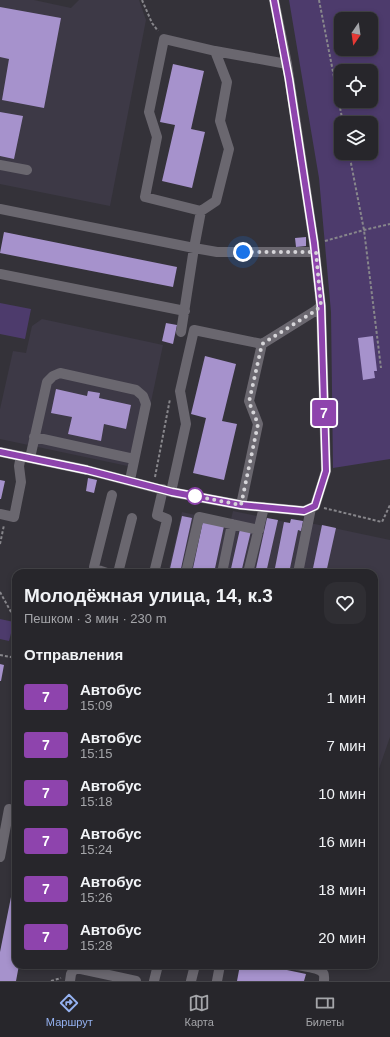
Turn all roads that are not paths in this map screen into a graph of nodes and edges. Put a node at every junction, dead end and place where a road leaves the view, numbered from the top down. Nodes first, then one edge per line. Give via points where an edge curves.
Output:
1 (274, 0) edge
2 (215, 51) junction
3 (287, 64) junction
4 (0, 166) edge
5 (27, 170) dead end
6 (0, 209) edge
7 (201, 211) junction
8 (318, 247) junction
9 (194, 248) junction
10 (0, 274) edge
11 (321, 306) junction
12 (185, 311) junction
13 (181, 332) dead end
14 (262, 344) junction
15 (34, 437) junction
16 (0, 452) edge
17 (25, 457) junction
18 (134, 459) junction
19 (130, 480) junction
20 (167, 490) junction
21 (112, 495) dead end
22 (241, 505) junction
23 (264, 507) junction
24 (313, 507) junction
25 (3, 514) edge
26 (132, 518) dead end
27 (232, 524) junction
28 (259, 530) junction
29 (94, 569) edge
30 (119, 569) edge
31 (155, 569) edge
32 (187, 569) edge
33 (223, 569) edge
34 (249, 569) edge
35 (299, 569) edge
36 (8, 809) edge
37 (0, 857) edge
38 (157, 969) edge
39 (194, 969) edge
40 (219, 969) edge
41 (314, 969) edge
42 (70, 981) edge
43 (136, 981) edge
44 (154, 981) edge
45 (191, 981) edge
46 (216, 981) edge
47 (324, 981) edge

1 - 3 street
2 - 3 street
2 - 7 street via 227,82 220,121 229,149 216,200
2 - 7 street via 164,39 149,112 157,137 145,197
3 - 8 street
4 - 5 street
6 - 9 street
7 - 9 street
8 - 9 street via 217,252
8 - 11 street
9 - 12 street
10 - 12 street
11 - 14 street
11 - 24 street via 326,471
12 - 13 street
14 - 20 street via 194,330 180,391 186,424
14 - 22 street via 249,402 258,424
15 - 17 street
15 - 18 street
15 - 18 street via 47,382 60,373 136,390 143,396 146,404
16 - 17 street
17 - 19 street
17 - 25 street via 19,466 21,482 14,517
18 - 19 street
19 - 20 street
20 - 22 street
20 - 31 street via 157,515 167,520
21 - 29 street
22 - 23 street
23 - 24 street via 304,511
23 - 28 street
24 - 35 street
26 - 30 street
27 - 28 street
27 - 32 street via 199,517
27 - 33 street
28 - 34 street
36 - 37 street
38 - 44 street
39 - 45 street
40 - 46 street
41 - 47 street via 325,975
42 - 43 street via 74,969

